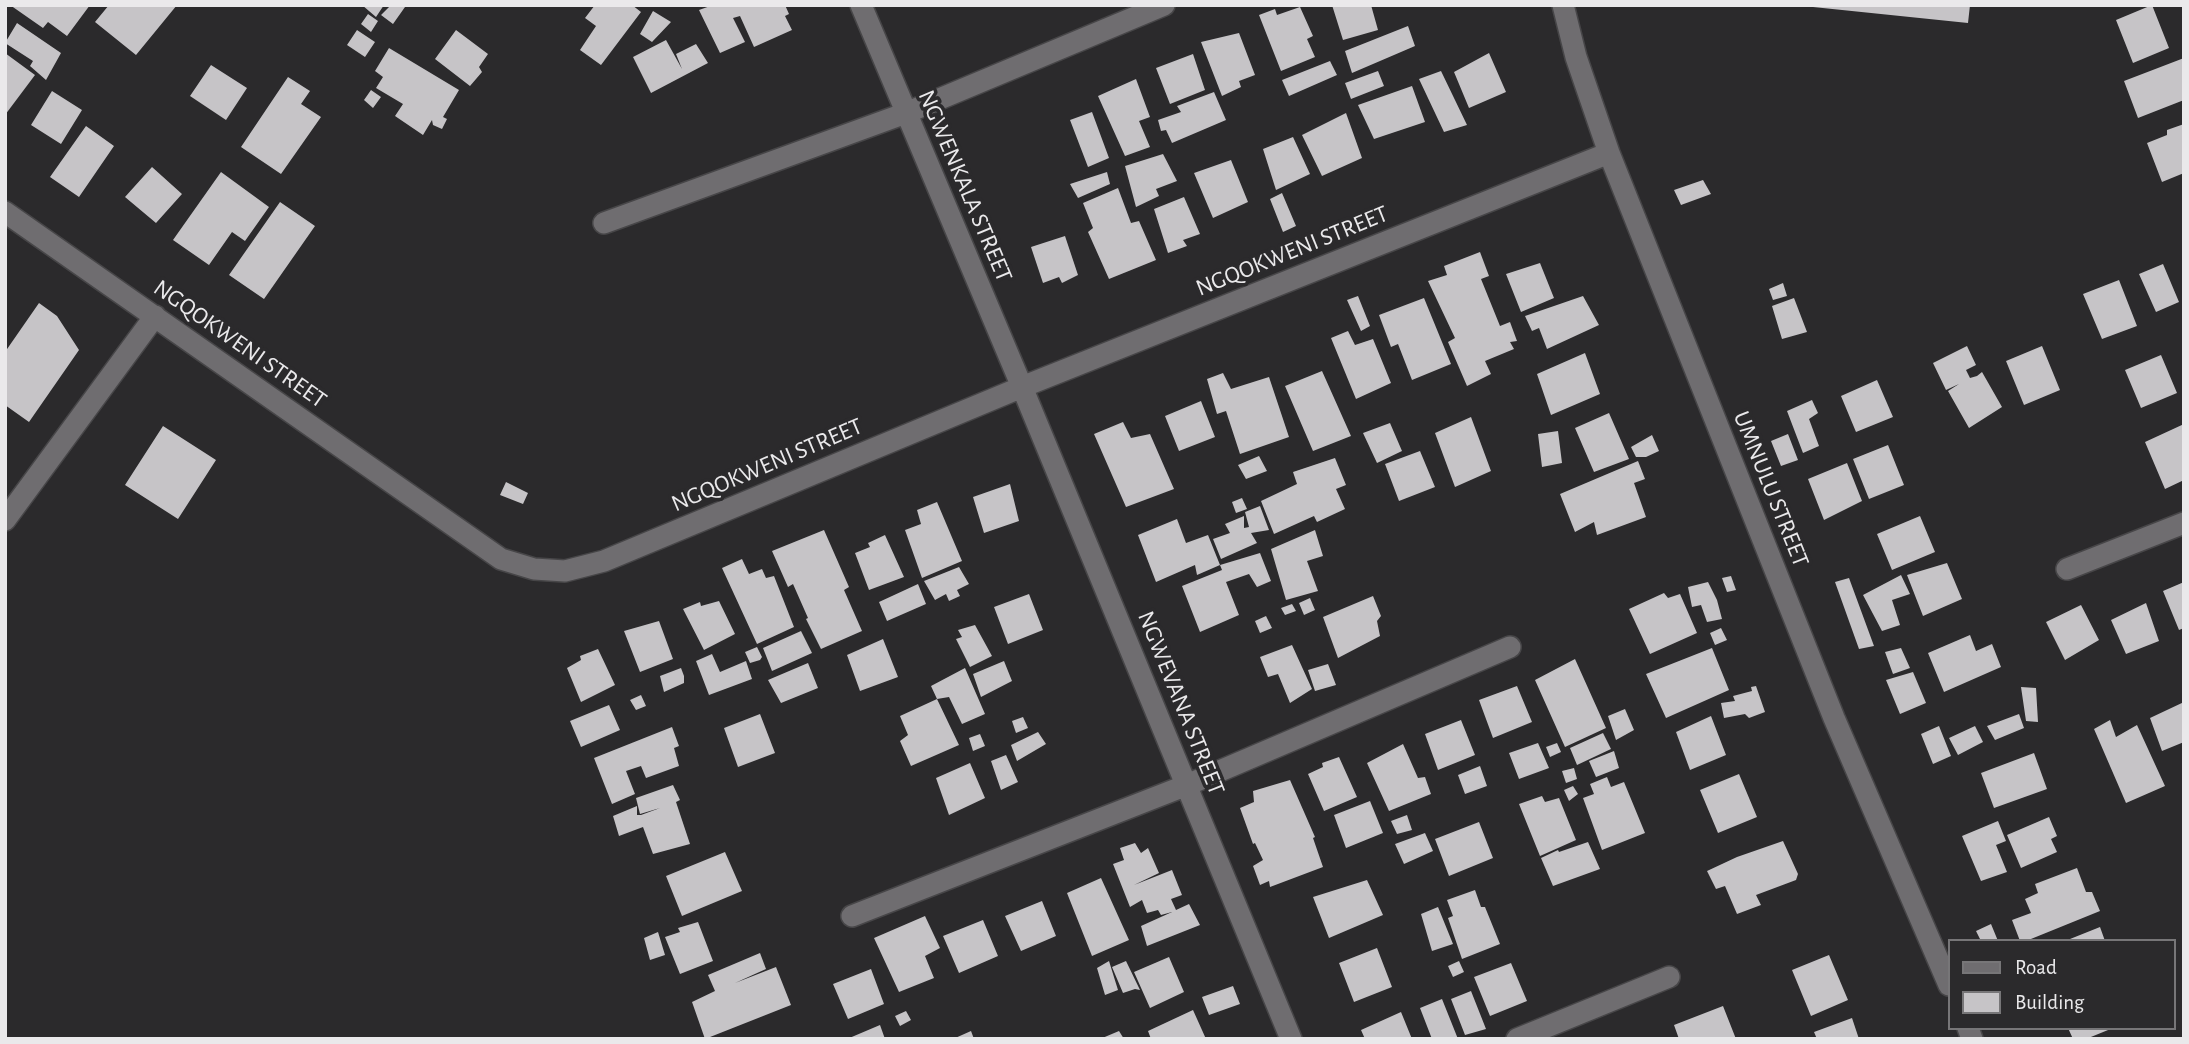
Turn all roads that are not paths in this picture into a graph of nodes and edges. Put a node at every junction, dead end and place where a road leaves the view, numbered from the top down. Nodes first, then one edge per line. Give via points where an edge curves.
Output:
1 (861, 5) edge
2 (1164, 5) edge
3 (1563, 5) edge
4 (906, 113) junction
5 (1609, 153) junction
6 (5, 212) edge
7 (604, 223) dead end
8 (155, 316) junction
9 (1022, 387) junction
10 (5, 520) edge
11 (2184, 523) edge
12 (2067, 569) dead end
13 (1510, 647) dead end
14 (1186, 785) junction
15 (852, 916) dead end
16 (1669, 976) dead end
17 (1948, 983) edge
18 (1291, 1039) edge
19 (1517, 1039) edge

1 - 4 street, NGWENKALA STREET
2 - 4 street
3 - 5 street, UMNULU STREET
4 - 7 street
4 - 9 street, NGWENKALA STREET
5 - 9 street, NGQOKWENI STREET
5 - 17 street, UMNULU STREET via 1834,718
6 - 8 street, NGQOKWENI STREET
8 - 9 street, NGQOKWENI STREET via 501,559 534,569 565,571 604,561
8 - 10 street
9 - 14 street, NGWEVANA STREET
11 - 12 street
13 - 14 street
14 - 15 street
14 - 18 street, NGWEVANA STREET
16 - 19 street

